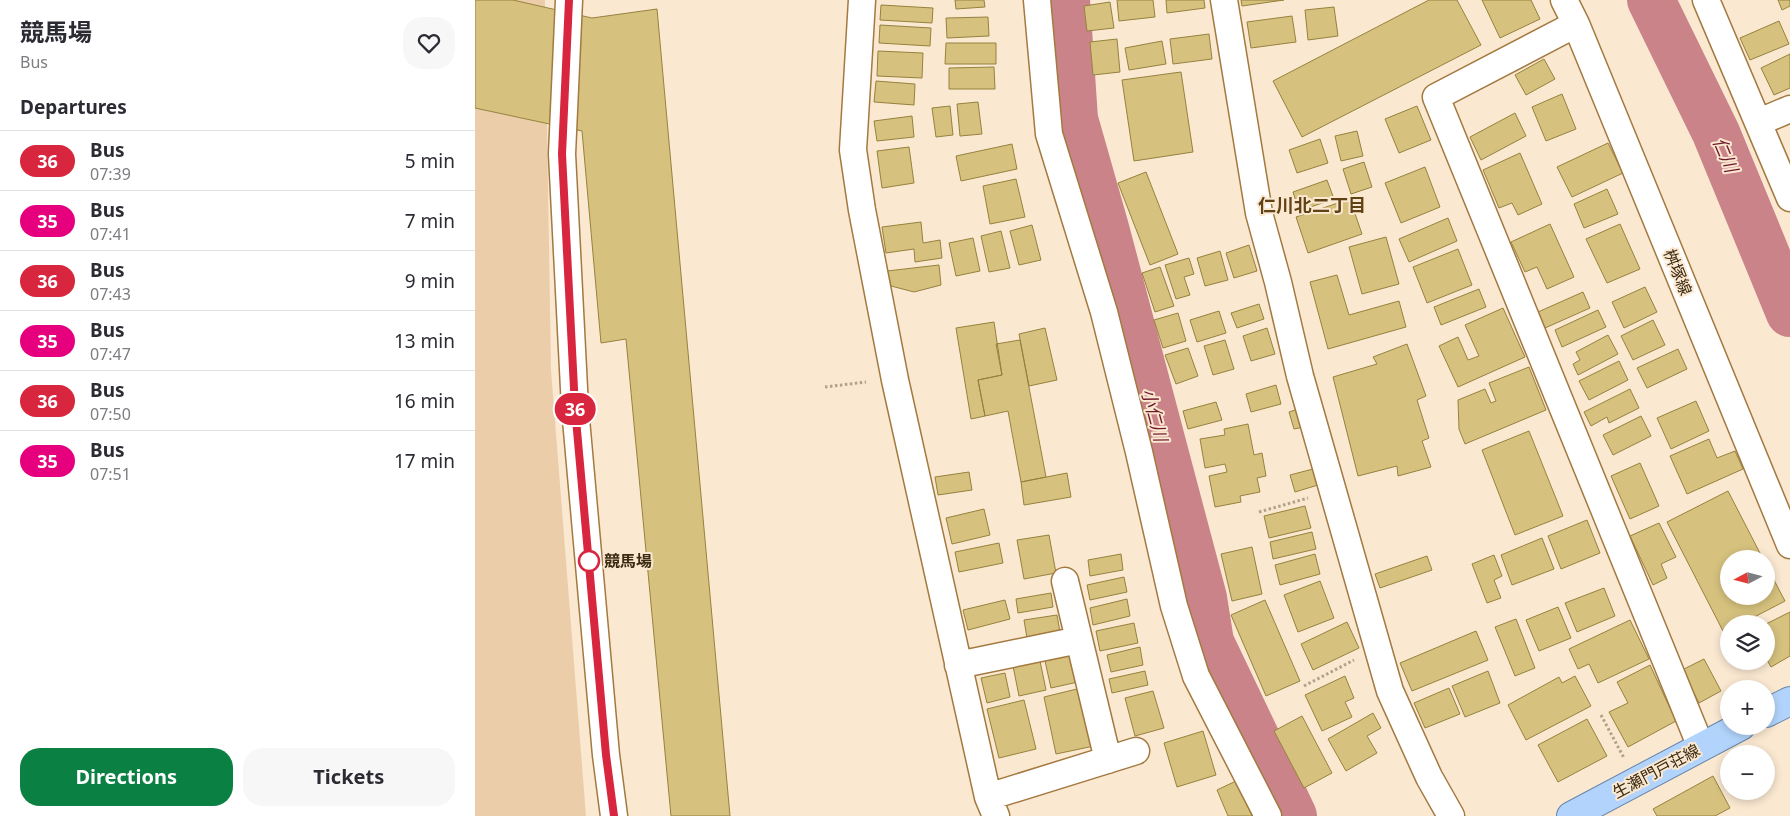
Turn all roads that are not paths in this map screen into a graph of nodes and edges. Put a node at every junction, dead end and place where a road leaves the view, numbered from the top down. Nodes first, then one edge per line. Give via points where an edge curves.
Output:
1 (569, 0) edge
2 (862, 0) edge
3 (1037, 0) edge
4 (1224, 0) edge
5 (1564, 0) edge
6 (1706, 0) edge
7 (1576, 24) junction
8 (1790, 110) edge
9 (1759, 122) junction
10 (1790, 198) edge
11 (1790, 545) edge
12 (1065, 580) dead end
13 (1079, 640) junction
14 (959, 665) junction
15 (1790, 701) edge
16 (1775, 708) edge
17 (1724, 735) edge
18 (1701, 747) junction
19 (1136, 751) dead end
20 (1108, 760) junction
21 (992, 806) edge
22 (614, 816) edge
23 (1268, 816) edge
24 (1451, 816) edge
25 (1571, 816) edge

1 - 22 street via 562,154 575,408
2 - 14 street via 853,150 895,380
3 - 23 street via 1049,134 1104,312 1175,606 1196,676
4 - 24 street via 1259,213 1300,376 1390,692 1429,778
5 - 7 street, 桝塚線
6 - 9 street
7 - 11 street, 桝塚線
7 - 18 street via 1436,97
8 - 9 street
9 - 10 street
12 - 13 street
13 - 14 street
13 - 20 street
14 - 21 street
15 - 16 main road
17 - 18 main road, 生瀬門戸荘線
18 - 25 main road, 生瀬門戸荘線
19 - 20 street
20 - 21 street

